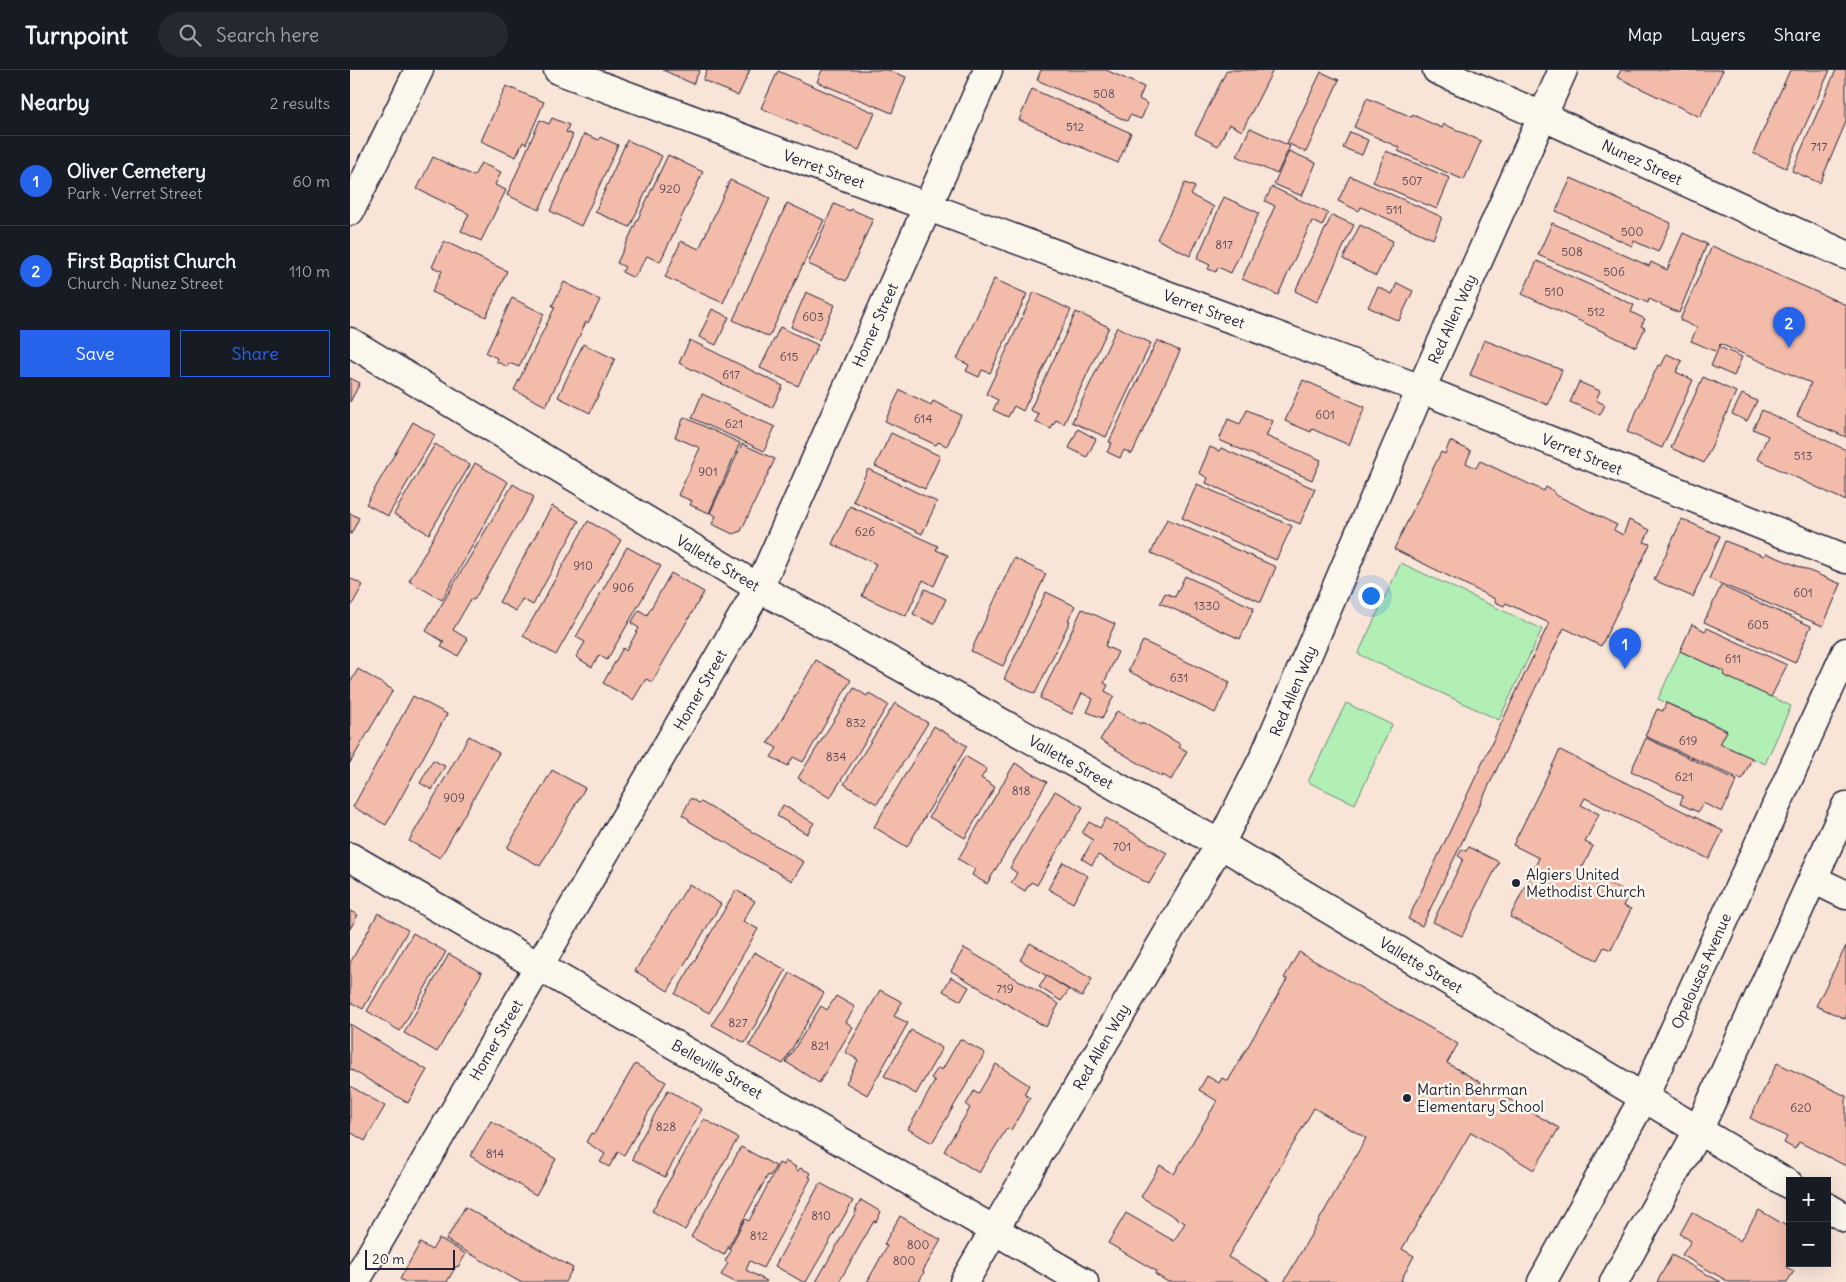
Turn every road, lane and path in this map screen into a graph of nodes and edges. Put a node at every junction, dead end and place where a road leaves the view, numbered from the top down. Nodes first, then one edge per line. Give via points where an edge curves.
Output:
1 (418, 70) edge
2 (558, 70) edge
3 (988, 70) edge
4 (1437, 70) edge
5 (1564, 70) edge
6 (1542, 116) junction
7 (926, 207) junction
8 (350, 211) edge
9 (1846, 255) edge
10 (350, 342) edge
11 (1421, 389) junction
12 (1846, 560) edge
13 (759, 588) junction
14 (1846, 652) edge
15 (1846, 806) edge
16 (1220, 844) junction
17 (350, 857) edge
18 (1813, 880) junction
19 (1846, 895) edge
20 (539, 966) junction
21 (1643, 1099) junction
22 (1698, 1131) junction
23 (1786, 1183) edge
24 (1831, 1209) edge
25 (1846, 1218) edge
26 (995, 1229) junction
27 (356, 1282) edge
28 (964, 1282) edge
29 (1084, 1282) edge
30 (1542, 1282) edge
31 (1614, 1282) edge

1 - 8 street
2 - 7 street, Verret Street
3 - 7 street, Homer Street
4 - 6 street, Nunez Street
5 - 6 street, Red Allen Way
6 - 9 street, Nunez Street
6 - 11 street, Red Allen Way
7 - 11 street, Verret Street
7 - 13 street, Homer Street
10 - 13 street, Vallette Street
11 - 12 street, Verret Street
11 - 16 street, Red Allen Way via 1264,757
13 - 16 street, Vallette Street
13 - 20 street, Homer Street
14 - 21 street, Opelousas Avenue
15 - 18 street
16 - 21 street, Vallette Street
16 - 26 street, Red Allen Way
17 - 20 street, Belleville Street
18 - 19 street
18 - 22 street
20 - 26 street, Belleville Street
20 - 27 street, Homer Street
21 - 22 street, Vallette Street
21 - 30 street, Opelousas Avenue
22 - 23 street, Vallette Street
22 - 31 street
24 - 25 street
26 - 28 street, Red Allen Way
26 - 29 street, Belleville Street

